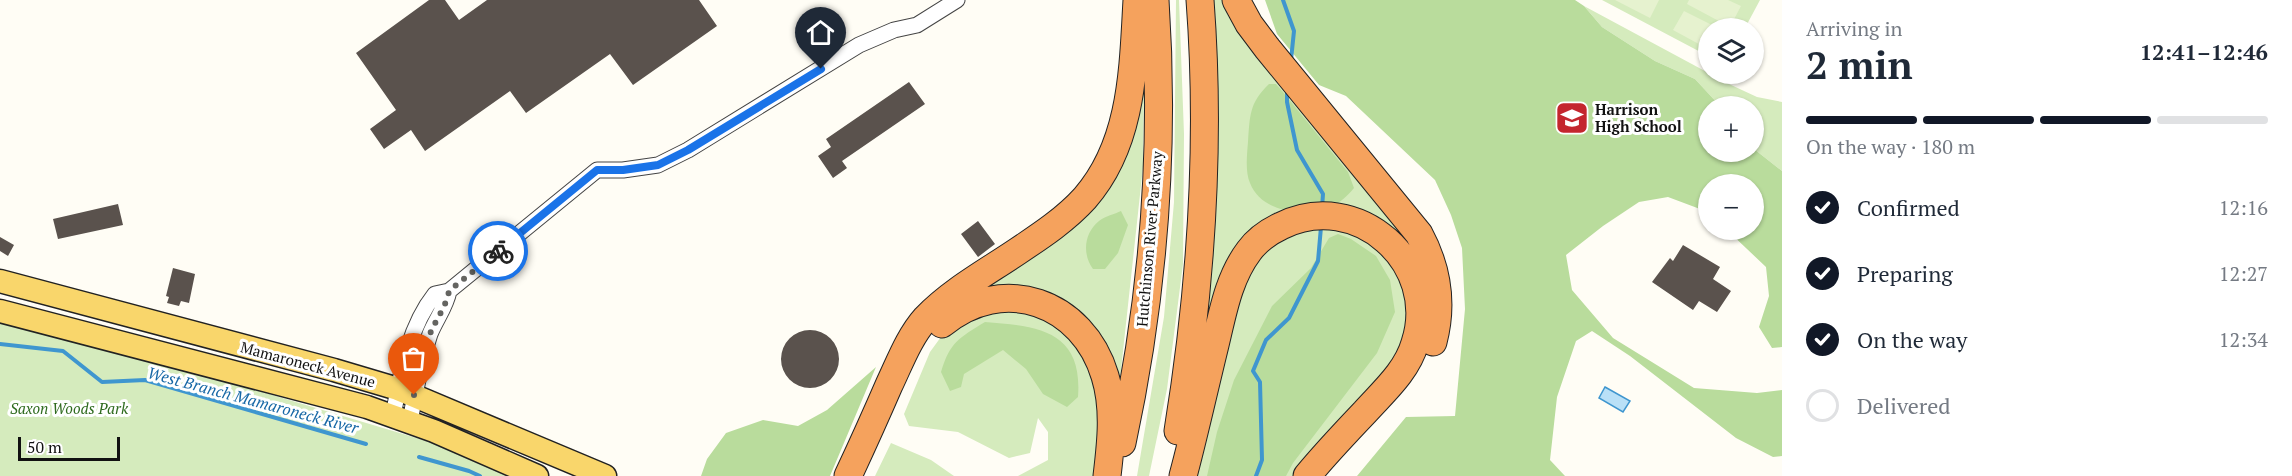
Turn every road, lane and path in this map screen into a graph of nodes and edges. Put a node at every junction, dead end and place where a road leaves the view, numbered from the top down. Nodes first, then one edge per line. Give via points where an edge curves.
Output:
1 (957, 0) edge
2 (1137, 0) edge
3 (1155, 0) edge
4 (1200, 0) edge
5 (1236, 0) edge
6 (0, 281) edge
7 (0, 311) edge
8 (406, 392) junction
9 (401, 419) junction
10 (537, 476) edge
11 (605, 476) edge
12 (848, 476) edge
13 (864, 476) edge
14 (1107, 476) edge
15 (1115, 476) edge
16 (1169, 476) edge
17 (1183, 476) edge
18 (1307, 476) edge
19 (1327, 476) edge

1 - 8 street via 917,25 859,45 658,165 597,170 449,291
2 - 12 highway via 1126,113 1119,140 1101,176 1065,217 951,296 925,320 906,348
3 - 15 highway, Hutchinson River Parkway via 1158,132 1153,216 1136,373
4 - 16 highway via 1204,119 1201,234 1189,357
5 - 19 highway via 1266,48 1419,234 1433,267 1439,299 1438,321 1433,343 1418,374
6 - 8 main road, Mamaroneck Avenue
7 - 9 main road, Mamaroneck Avenue
8 - 9 street
8 - 11 main road, Mamaroneck Avenue
9 - 10 main road, Mamaroneck Avenue
13 - 14 highway via 927,341 960,311 1003,298 1048,307 1076,325 1091,342 1109,392
17 - 18 highway via 1231,282 1251,247 1267,233 1318,216 1347,219 1365,226 1393,247 1404,261 1418,294 1420,312 1413,352 1398,375

